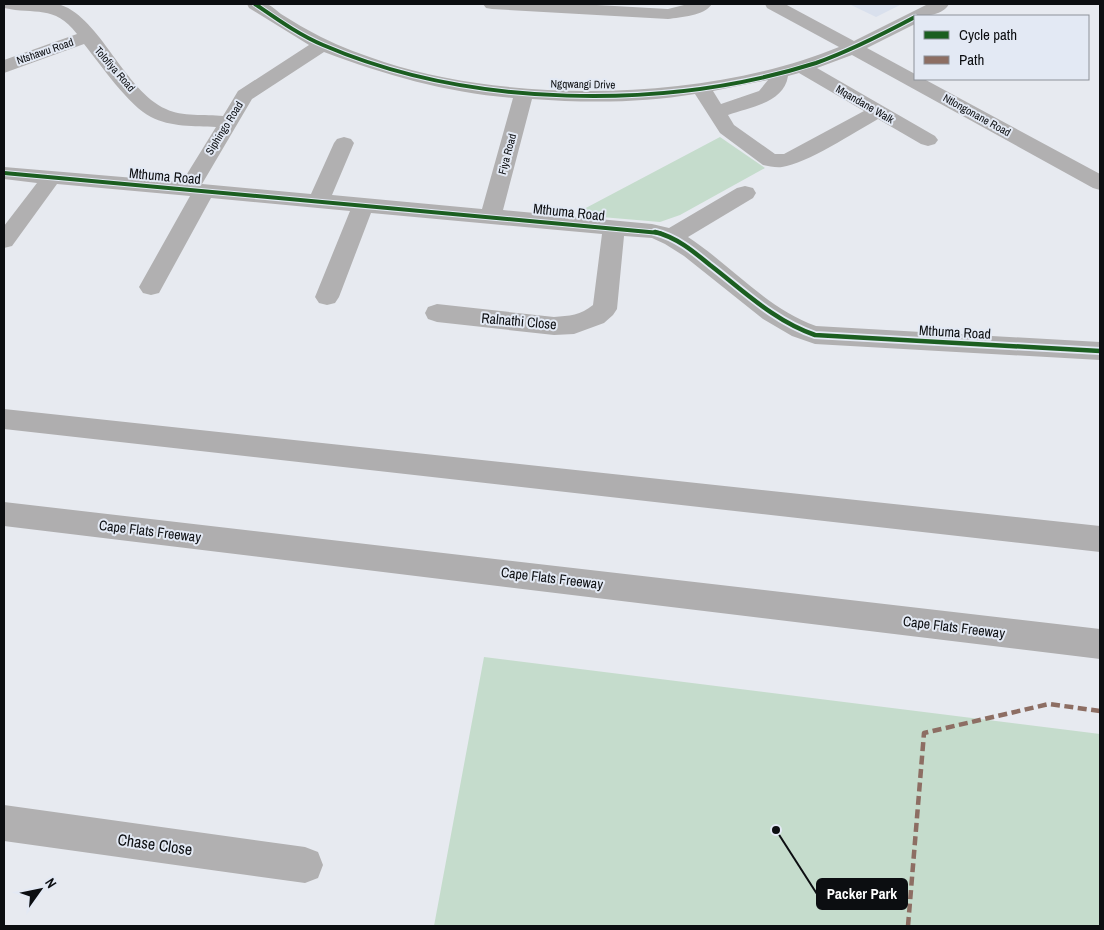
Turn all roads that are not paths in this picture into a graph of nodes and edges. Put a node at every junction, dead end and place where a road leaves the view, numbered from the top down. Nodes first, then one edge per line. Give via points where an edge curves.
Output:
1 (10, 4) edge
2 (255, 4) edge
3 (492, 4) edge
4 (703, 4) edge
5 (773, 4) edge
6 (941, 4) edge
7 (920, 15) edge
8 (914, 18) edge
9 (88, 37) junction
10 (322, 44) junction
11 (854, 48) junction
12 (4, 67) edge
13 (802, 67) junction
14 (779, 72) junction
15 (701, 88) junction
16 (524, 93) junction
17 (878, 111) junction
18 (716, 112) junction
19 (227, 122) junction
20 (928, 140) dead end
21 (344, 143) dead end
22 (4, 173) edge
23 (51, 178) junction
24 (1100, 183) edge
25 (196, 190) junction
26 (745, 193) dead end
27 (318, 202) junction
28 (363, 206) junction
29 (491, 215) junction
30 (614, 228) junction
31 (673, 236) junction
32 (4, 241) edge
33 (151, 287) dead end
34 (327, 297) dead end
35 (437, 313) dead end
36 (1100, 351) edge
37 (4, 419) edge
38 (4, 514) edge
39 (1100, 539) edge
40 (1100, 644) edge
41 (4, 823) edge
42 (305, 864) dead end

1 - 9 street, Tolofiya Road via 64,11
2 - 10 street, Ngqwangi Drive
3 - 4 street via 668,14
5 - 11 street, Ntlongonane Road
6 - 7 street, Ngqwangi Drive
8 - 11 street, Ngqwangi Drive
9 - 12 street, Ntshawu Road
9 - 19 street, Tolofiya Road via 142,100 157,112
10 - 16 street, Ngqwangi Drive via 379,66 424,77
10 - 19 street, Siphingo Road via 245,95
11 - 13 street, Ngqwangi Drive
11 - 24 street, Ntlongonane Road
13 - 14 street, Ngqwangi Drive
13 - 17 street, Mqandane Walk
14 - 15 street, Ngqwangi Drive
14 - 18 street via 776,86 766,95
15 - 16 street, Ngqwangi Drive via 616,95
15 - 18 street
16 - 29 street, Fiya Road
17 - 18 street via 781,161 770,160 726,129
17 - 20 street, Mqandane Walk
19 - 25 street, Siphingo Road
21 - 27 street
22 - 23 street, Mthuma Road
23 - 25 street, Mthuma Road
23 - 32 street
25 - 27 street, Mthuma Road
25 - 33 street, Mthuma Road
26 - 31 street
27 - 28 street, Mthuma Road
28 - 29 street, Mthuma Road
28 - 34 street
29 - 30 street, Mthuma Road
30 - 31 street, Mthuma Road
30 - 35 street, Ralnathi Close via 605,309 595,316 574,325 554,326
31 - 36 street, Mthuma Road via 775,315 803,332
37 - 39 highway
38 - 40 highway, Cape Flats Freeway
41 - 42 street, Chase Close

